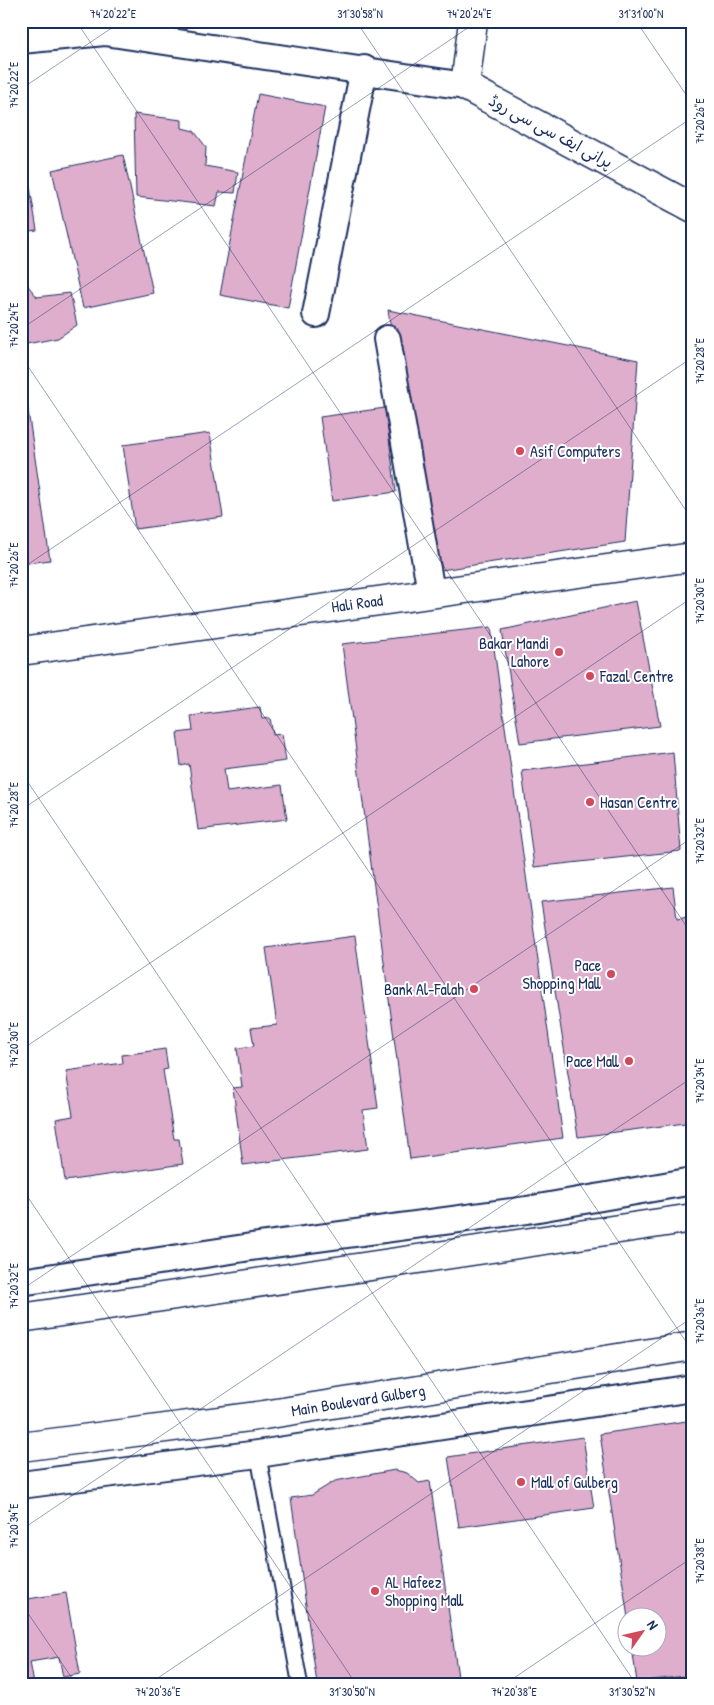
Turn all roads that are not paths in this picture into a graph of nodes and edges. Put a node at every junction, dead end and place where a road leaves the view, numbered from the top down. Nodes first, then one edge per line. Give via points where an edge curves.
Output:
1 (473, 21) edge
2 (21, 40) edge
3 (364, 70) junction
4 (465, 86) junction
5 (693, 208) edge
6 (316, 314) dead end
7 (387, 339) dead end
8 (692, 555) edge
9 (431, 592) junction
10 (21, 651) edge
11 (693, 1182) edge
12 (693, 1218) edge
13 (21, 1282) edge
14 (21, 1318) edge
15 (693, 1346) edge
16 (693, 1388) edge
17 (21, 1447) edge
18 (258, 1454) junction
19 (21, 1485) edge
20 (300, 1684) edge

1 - 4 main road
2 - 3 street via 105,32
3 - 4 street
3 - 6 street
4 - 5 main road, پرانی ایف سی سی روڈ
7 - 9 street
8 - 9 main road, Hali Road
9 - 10 main road, Hali Road
11 - 13 street via 527,1210
12 - 14 main road
15 - 17 main road, Main Boulevard Gulberg via 264,1415
16 - 18 street
18 - 19 street
18 - 20 lane

